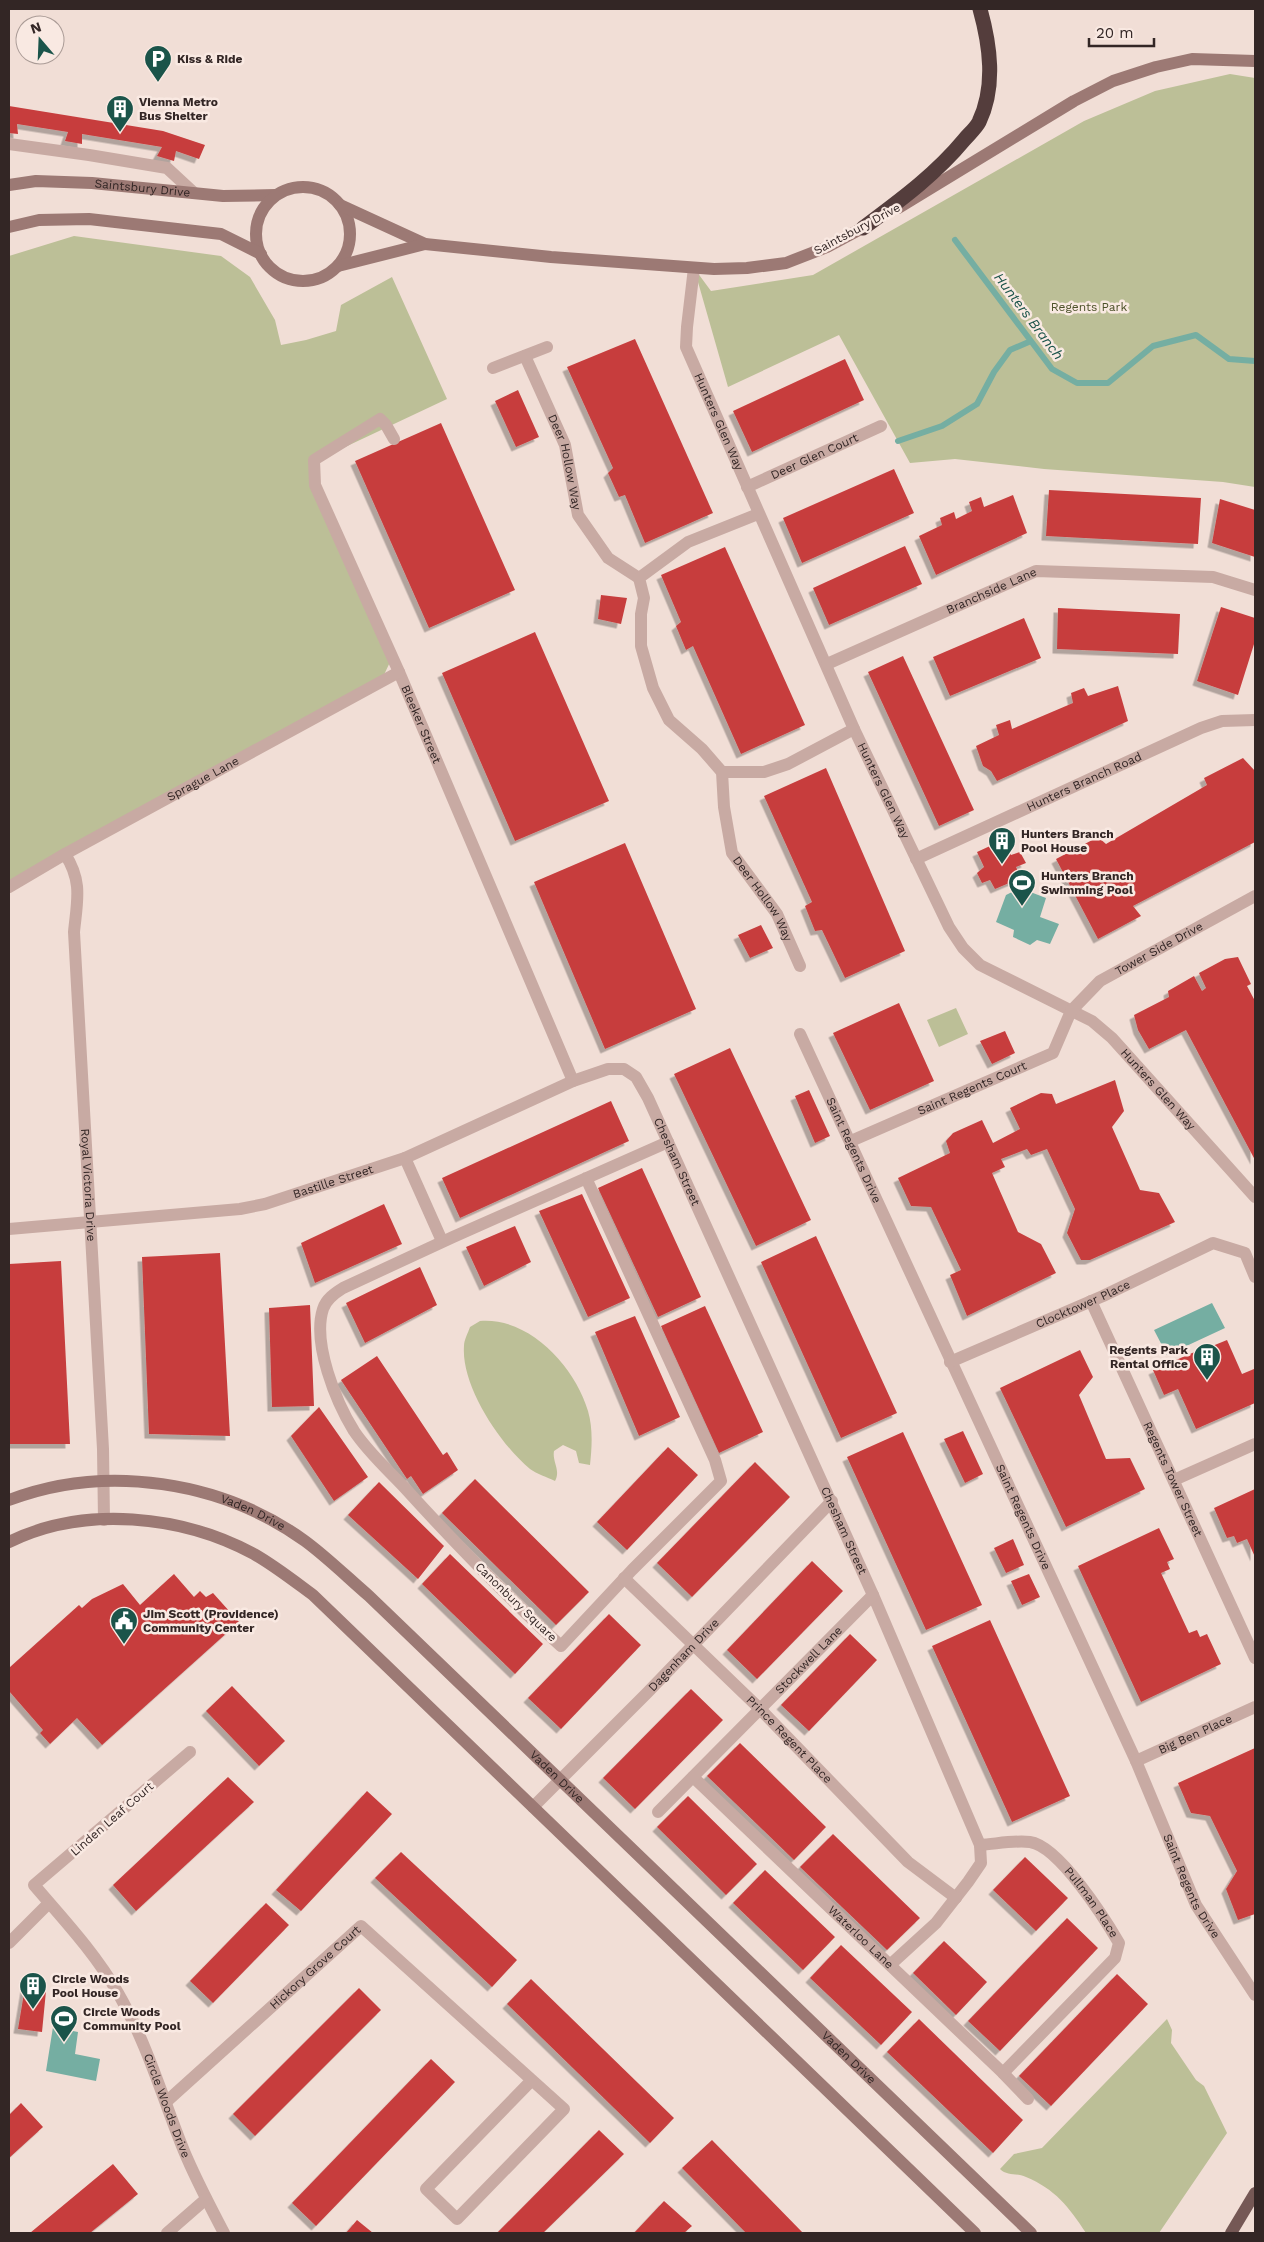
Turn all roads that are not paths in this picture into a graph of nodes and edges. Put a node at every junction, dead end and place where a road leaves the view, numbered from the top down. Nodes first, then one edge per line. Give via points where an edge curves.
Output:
1 (980, 9) edge
2 (1255, 61) edge
3 (9, 144) edge
4 (9, 185) edge
5 (194, 193) junction
6 (276, 194) junction
7 (340, 205) junction
8 (9, 226) edge
9 (864, 228) junction
10 (425, 244) junction
11 (261, 254) junction
12 (338, 266) junction
13 (694, 268) junction
14 (547, 347) dead end
15 (525, 356) junction
16 (493, 368) dead end
17 (881, 426) dead end
18 (394, 439) dead end
19 (746, 487) junction
20 (758, 514) junction
21 (639, 578) junction
22 (1255, 590) edge
23 (826, 664) junction
24 (399, 672) junction
25 (1255, 720) edge
26 (854, 729) junction
27 (722, 772) junction
28 (65, 854) junction
29 (916, 859) junction
30 (9, 887) edge
31 (1255, 896) edge
32 (800, 966) dead end
33 (1071, 1011) junction
34 (800, 1034) dead end
35 (636, 1077) joint
36 (573, 1081) junction
37 (851, 1141) junction
38 (668, 1142) junction
39 (405, 1158) junction
40 (586, 1178) junction
41 (1255, 1197) edge
42 (90, 1223) junction
43 (9, 1229) edge
44 (442, 1241) junction
45 (1255, 1277) edge
46 (1091, 1301) junction
47 (950, 1362) junction
48 (1255, 1444) edge
49 (1174, 1480) junction
50 (104, 1482) junction
51 (9, 1500) edge
52 (832, 1501) junction
53 (104, 1520) junction
54 (9, 1542) edge
55 (624, 1578) junction
56 (874, 1594) junction
57 (691, 1645) junction
58 (1255, 1658) edge
59 (1255, 1707) edge
60 (760, 1708) junction
61 (190, 1752) dead end
62 (1136, 1761) junction
63 (694, 1777) junction
64 (560, 1780) junction
65 (533, 1807) junction
66 (658, 1812) dead end
67 (980, 1845) junction
68 (34, 1886) joint
69 (956, 1898) junction
70 (50, 1904) junction
71 (9, 1943) edge
72 (890, 1965) junction
73 (1255, 1995) edge
74 (1003, 2073) junction
75 (532, 2080) junction
76 (1028, 2099) dead end
77 (166, 2102) junction
78 (1255, 2193) edge
79 (206, 2199) junction
80 (167, 2233) edge
81 (224, 2233) edge
82 (975, 2233) edge
83 (1031, 2233) edge
84 (1230, 2233) edge

1 - 9 highway via 988,36 990,68 988,92 978,122 933,174
2 - 9 street, Saintsbury Drive via 1192,59 1113,82 1074,101
3 - 5 street via 167,168
4 - 5 street, Saintsbury Drive via 36,181 92,183
5 - 6 street, Saintsbury Drive via 223,196
6 - 7 street via 302,187 318,189 336,198
6 - 11 street via 257,224 256,240
7 - 10 street, Saintsbury Drive
7 - 12 street via 349,222 350,238
8 - 11 street via 39,220 89,219 221,234
9 - 13 street, Saintsbury Drive via 786,263 747,268
10 - 12 street, Saintsbury Drive
10 - 13 street, Saintsbury Drive
11 - 12 street via 269,267 296,280 311,280
13 - 19 street, Hunters Glen Way via 686,348
14 - 15 street
15 - 16 street
15 - 21 street, Deer Hollow Way via 565,446 578,515 608,558
17 - 19 street, Deer Glen Court
18 - 24 street, Bleeker Street via 380,419 314,460 315,485
19 - 20 street, Hunters Glen Way
20 - 21 street via 688,542
20 - 23 street, Hunters Glen Way
21 - 27 street via 644,598 641,646 653,688 669,720
22 - 23 street, Branchside Lane via 1213,577 1036,571
23 - 26 street, Hunters Glen Way
24 - 28 street, Sprague Lane
24 - 36 street, Bleeker Street
25 - 29 street, Hunters Branch Road via 1222,721 1201,728
26 - 27 street via 788,764 764,772
26 - 29 street, Hunters Glen Way
27 - 32 street, Deer Hollow Way via 732,853 777,914
28 - 30 street, Sprague Lane
28 - 42 street, Royal Victoria Drive via 74,868 79,889 74,932
29 - 33 street, Hunters Glen Way via 950,927 980,965
31 - 33 street, Tower Side Drive via 1100,981
33 - 37 street, Saint Regents Court via 1053,1053
33 - 41 street, Hunters Glen Way via 1092,1021 1112,1038
34 - 37 street, Saint Regents Drive
35 - 36 street, Bastille Street via 624,1070 608,1069
35 - 38 street, Chesham Street
36 - 39 street, Bastille Street
37 - 47 street, Saint Regents Drive
38 - 40 street, Canonbury Square
38 - 52 street, Chesham Street
39 - 42 street, Bastille Street via 265,1204
39 - 44 street
40 - 44 street, Canonbury Square
40 - 55 street, Canonbury Square via 715,1460 721,1481
42 - 43 street, Bastille Street
42 - 50 street, Royal Victoria Drive
44 - 55 street, Canonbury Square via 343,1288 332,1295 323,1308 324,1364 340,1405 378,1461 561,1646
45 - 46 street, Clocktower Place via 1245,1253 1213,1243
46 - 47 street, Clocktower Place
46 - 49 street, Regents Tower Street
47 - 62 street, Saint Regents Drive
48 - 49 street
49 - 58 street, Regents Tower Street
50 - 51 street, Vaden Drive via 63,1486
50 - 53 street, Royal Victoria Drive
50 - 64 street, Vaden Drive via 141,1481 210,1494 267,1518 306,1542 369,1596
52 - 56 street, Chesham Street
52 - 57 street, Dagenham Drive
53 - 54 street via 53,1526
53 - 65 street via 143,1521 197,1530 254,1554 284,1573 313,1595
55 - 57 street, Prince Regent Place
56 - 60 street, Stockwell Lane
56 - 67 street, Chesham Street
57 - 60 street, Prince Regent Place
57 - 64 street, Dagenham Drive
59 - 62 street, Big Ben Place
60 - 63 street, Stockwell Lane
60 - 69 street, Prince Regent Place via 908,1862
61 - 68 street, Linden Leaf Court
62 - 73 street, Saint Regents Drive via 1196,1905
63 - 66 street, Stockwell Lane
63 - 72 street, Waterloo Lane
64 - 65 street, Dagenham Drive
64 - 83 street, Vaden Drive
65 - 82 street
67 - 69 street via 981,1863
67 - 74 street, Pullman Place via 1032,1842 1056,1857 1098,1907 1120,1943 1115,1958
68 - 70 street, Circle Woods Drive
69 - 72 street via 936,1923
70 - 71 street
70 - 77 street, Circle Woods Drive via 91,1952 118,1992 147,2051
72 - 74 street, Waterloo Lane
74 - 76 street, Waterloo Lane
75 - 75 street, Hickory Grove Court via 564,2109 457,2219 426,2189
75 - 77 street, Hickory Grove Court via 361,1926
77 - 79 street, Circle Woods Drive
78 - 84 main road
79 - 80 street
79 - 81 street, Circle Woods Drive

